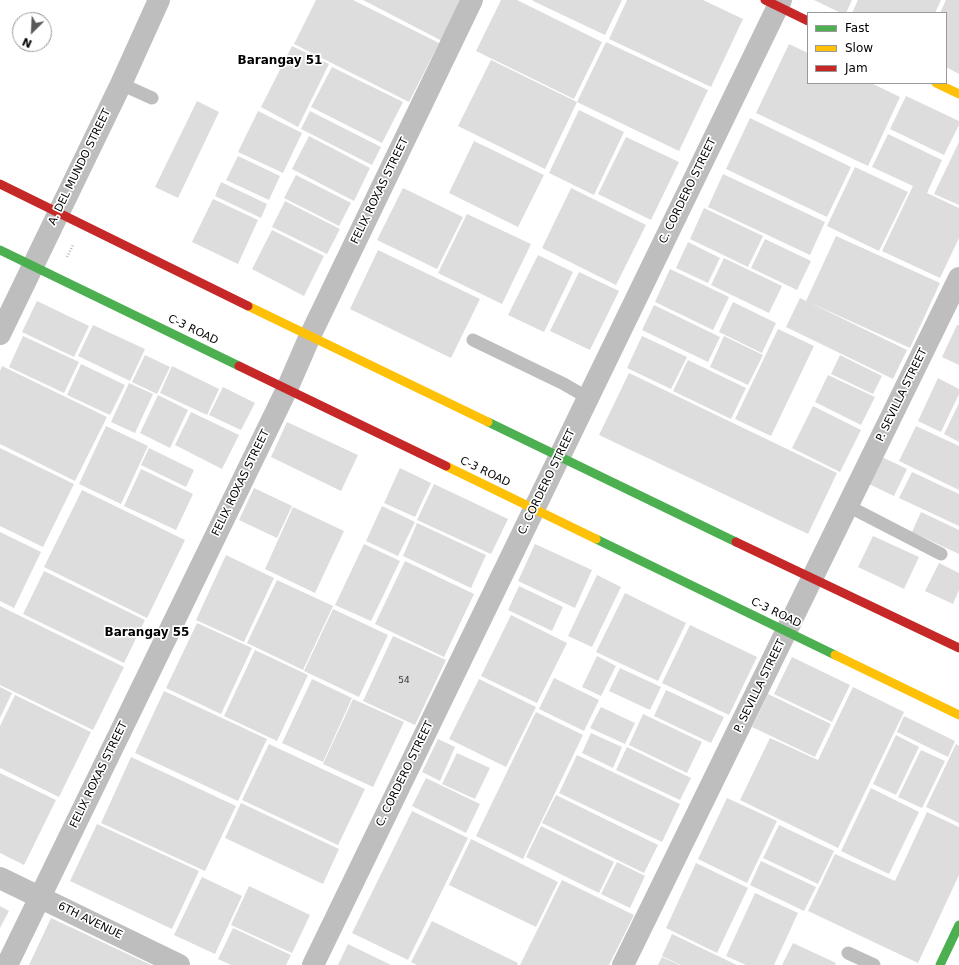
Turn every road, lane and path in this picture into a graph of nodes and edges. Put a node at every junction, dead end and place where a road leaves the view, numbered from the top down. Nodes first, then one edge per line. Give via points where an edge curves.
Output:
1 (159, 0) edge
2 (472, 0) edge
3 (775, 2) edge
4 (807, 20) edge
5 (121, 84) junction
6 (938, 84) edge
7 (959, 94) edge
8 (152, 98) dead end
9 (0, 184) edge
10 (59, 213) junction
11 (83, 225) junction
12 (0, 250) edge
13 (33, 266) junction
14 (57, 278) junction
15 (959, 278) edge
16 (0, 334) edge
17 (310, 336) junction
18 (473, 340) dead end
19 (286, 389) junction
20 (588, 398) junction
21 (560, 457) junction
22 (848, 506) junction
23 (534, 508) junction
24 (941, 554) dead end
25 (812, 578) junction
26 (786, 632) junction
27 (959, 648) edge
28 (959, 715) edge
29 (0, 878) edge
30 (40, 897) junction
31 (959, 925) edge
32 (848, 953) dead end
33 (7, 965) edge
34 (180, 965) edge
35 (313, 965) edge
36 (623, 965) edge
37 (874, 965) edge
38 (940, 965) edge

1 - 5 street, A. DEL MUNDO STREET
2 - 17 street, FELIX ROXAS STREET
3 - 4 main road
3 - 20 street, C. CORDERO STREET
5 - 8 lane
5 - 10 street, A. DEL MUNDO STREET
6 - 7 main road
9 - 10 main road
10 - 11 main road
10 - 13 street, A. DEL MUNDO STREET
11 - 14 path
11 - 17 main road
12 - 13 main road, C-3 ROAD
13 - 14 main road, C-3 ROAD
13 - 16 street, A. DEL MUNDO STREET
14 - 19 main road, C-3 ROAD
15 - 22 street, P. SEVILLA STREET
17 - 19 street, FELIX ROXAS STREET
17 - 21 main road
18 - 20 lane
19 - 23 main road, C-3 ROAD
19 - 30 street, FELIX ROXAS STREET
20 - 21 street, C. CORDERO STREET
21 - 23 street, C. CORDERO STREET
21 - 25 main road
22 - 24 lane
22 - 25 street, P. SEVILLA STREET
23 - 26 main road, C-3 ROAD
23 - 35 street, C. CORDERO STREET
25 - 26 street, P. SEVILLA STREET
25 - 27 main road
26 - 28 main road, C-3 ROAD
26 - 36 street, P. SEVILLA STREET
29 - 30 street, 6TH AVENUE
30 - 33 street, FELIX ROXAS STREET
30 - 34 street, 6TH AVENUE
31 - 38 main road
32 - 37 lane

